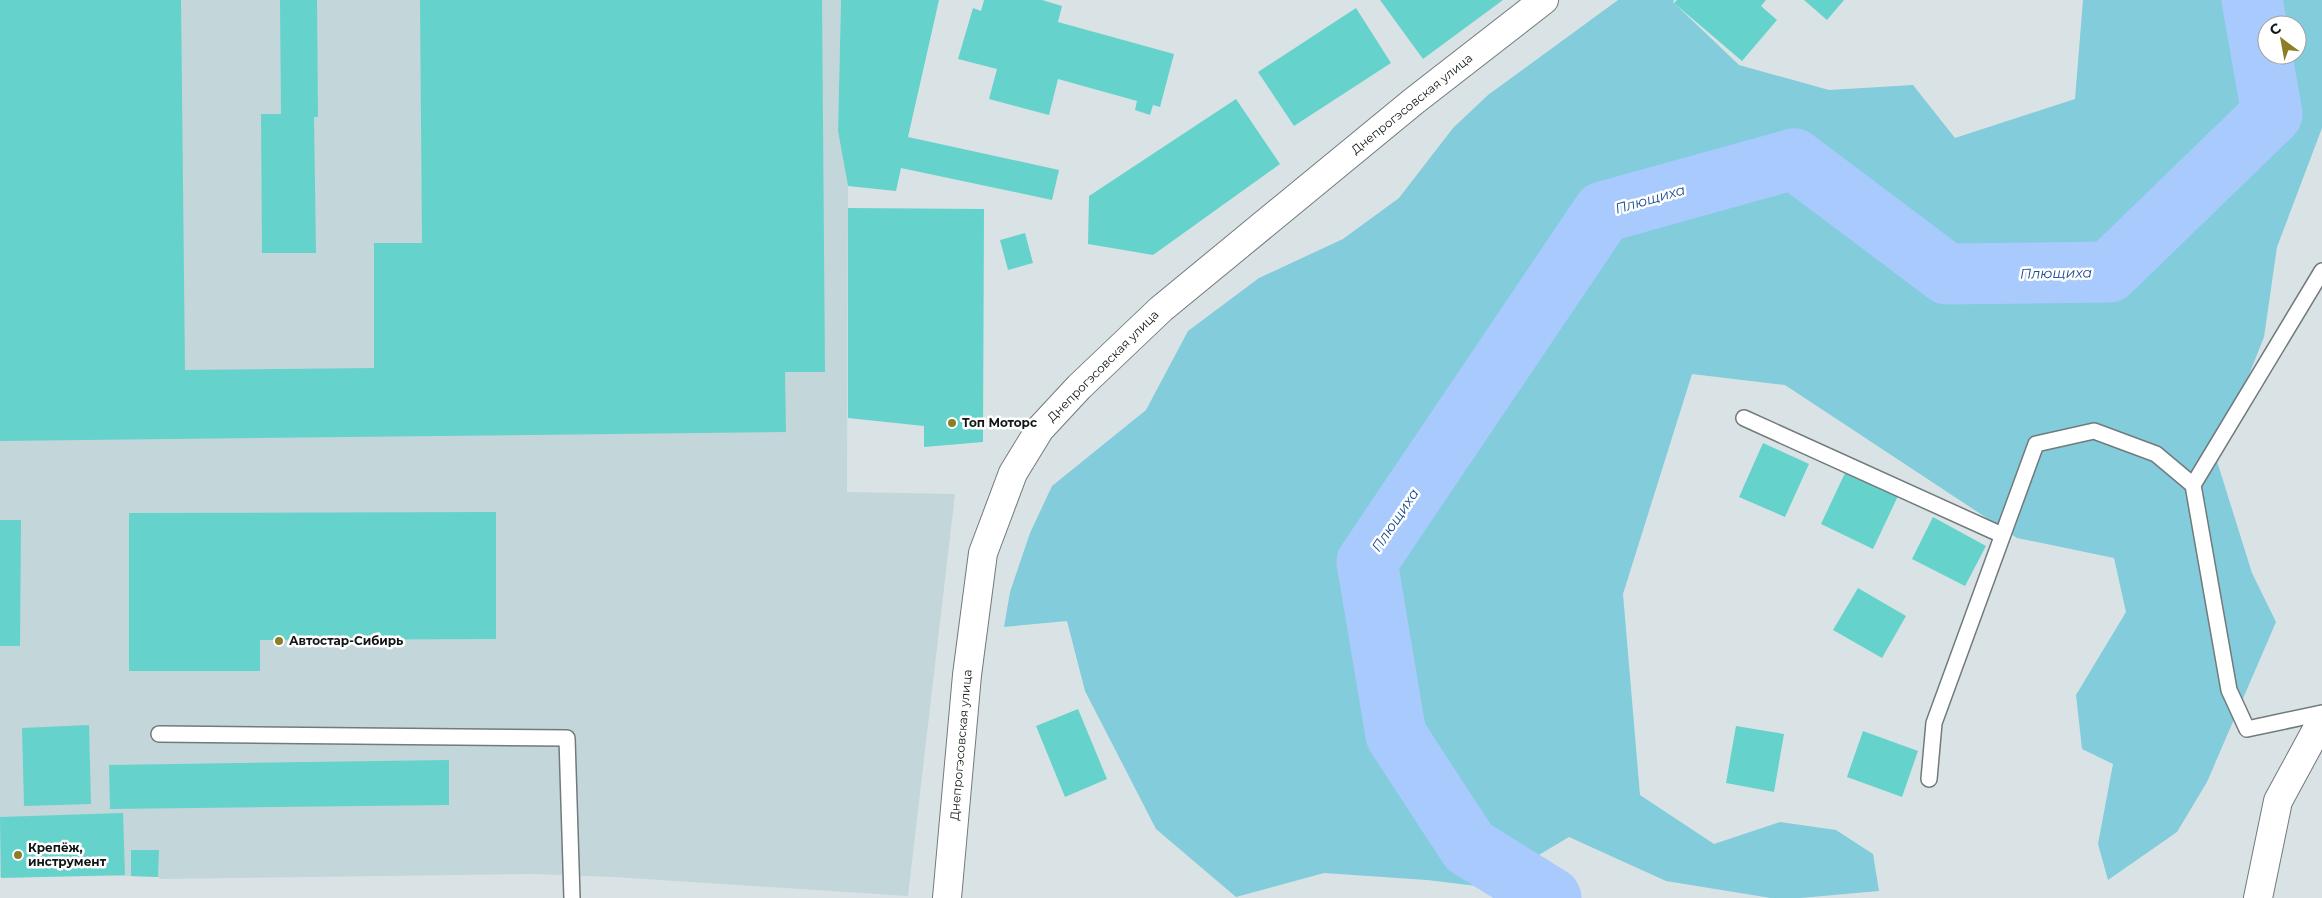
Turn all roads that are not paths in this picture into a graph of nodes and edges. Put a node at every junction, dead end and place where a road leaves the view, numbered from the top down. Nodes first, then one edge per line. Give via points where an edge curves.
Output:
1 (1544, 0) edge
2 (2322, 271) edge
3 (1744, 418) dead end
4 (2193, 485) junction
5 (2002, 535) junction
6 (2322, 713) edge
7 (2322, 720) edge
8 (159, 734) dead end
9 (1929, 779) dead end
10 (2260, 885) edge
11 (572, 898) edge
12 (947, 898) edge
13 (2237, 898) edge

1 - 12 street, Днепрогэсовская улица via 1414,101 1161,309 1040,429 1013,473 983,553 967,675
2 - 4 lane
3 - 5 lane
4 - 5 lane via 2156,454 2094,431 2036,444
4 - 6 lane via 2229,690 2247,729
5 - 9 lane via 1934,722
7 - 10 street via 2278,801
8 - 11 lane via 567,738
10 - 13 street

